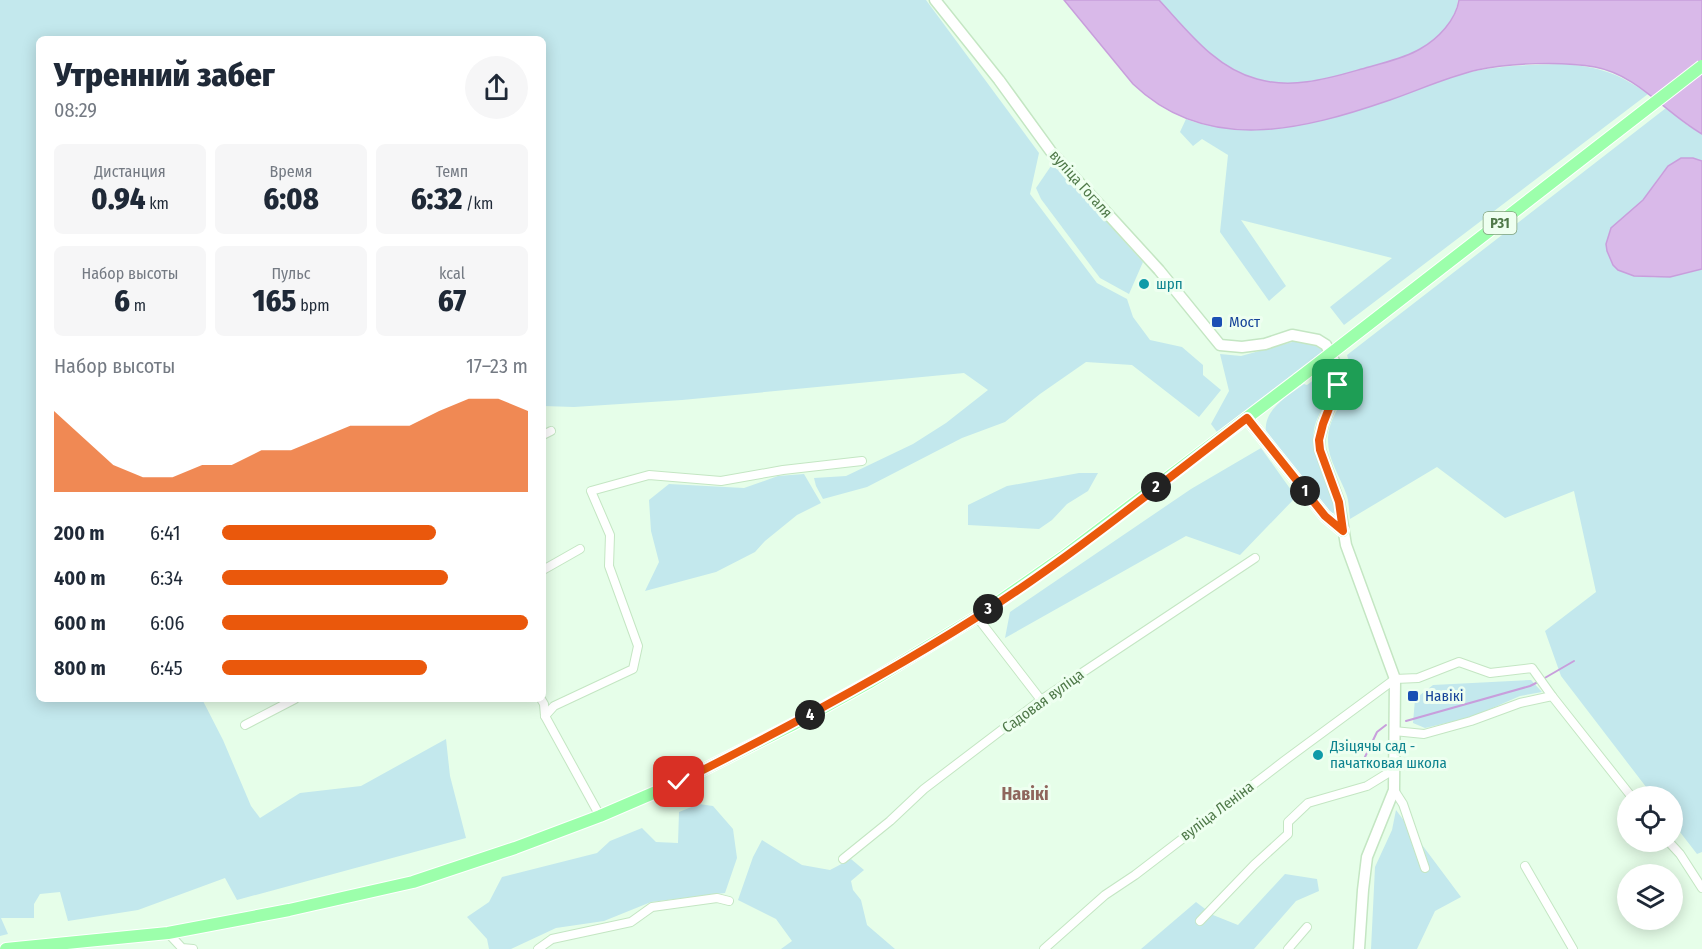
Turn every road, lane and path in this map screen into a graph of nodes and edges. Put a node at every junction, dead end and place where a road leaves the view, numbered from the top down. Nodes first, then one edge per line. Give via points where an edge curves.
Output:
1 (935, 0) edge
2 (1702, 66) edge
3 (1247, 418) junction
4 (862, 460) dead end
5 (1343, 531) junction
6 (580, 549) dead end
7 (1255, 558) dead end
8 (546, 568) edge
9 (977, 617) junction
10 (1395, 679) junction
11 (1552, 696) junction
12 (1041, 700) junction
13 (289, 702) edge
14 (543, 702) edge
15 (545, 716) junction
16 (245, 725) dead end
17 (1394, 732) junction
18 (1394, 770) junction
19 (1623, 786) edge
20 (1394, 790) junction
21 (600, 816) junction
22 (1678, 852) edge
23 (843, 859) dead end
24 (1525, 866) dead end
25 (1425, 868) dead end
26 (1702, 888) edge
27 (729, 901) dead end
28 (1200, 921) dead end
29 (1307, 927) dead end
30 (168, 933) junction
31 (6, 949) edge
32 (193, 949) edge
33 (538, 949) edge
34 (1044, 949) edge
35 (1288, 949) edge
36 (1359, 949) edge
37 (1573, 949) edge

1 - 5 street, вуліца Гогаля via 1052,153 1159,270 1220,345 1264,344 1292,335 1326,345 1339,376 1319,440 1339,502
2 - 3 main road, Р31, bridge
3 - 5 main road via 1325,516
3 - 9 main road, Р31
4 - 15 street via 721,481 649,475 591,491 610,535 609,566 638,646 633,669 554,706
5 - 10 street
6 - 8 street
7 - 12 street, Садовая вуліца
9 - 12 street
9 - 21 main road, Р31 via 792,725 679,782
10 - 11 street via 1418,678 1459,662 1490,673 1532,668
10 - 17 street
10 - 34 street, вуліца Леніна via 1105,895
11 - 17 street via 1424,734
11 - 19 street
12 - 23 street, Садовая вуліца via 924,789
13 - 16 street
14 - 15 street
15 - 21 street
17 - 18 street
18 - 20 street
18 - 28 street via 1367,786 1308,803 1288,822 1288,834
20 - 25 street via 1403,804
20 - 36 street via 1367,857
21 - 30 main road, Р31 via 413,882
22 - 26 street
24 - 37 street
27 - 33 street via 717,897 652,907 631,922 552,939
29 - 35 street
30 - 31 main road, Р31
30 - 32 street via 182,948

